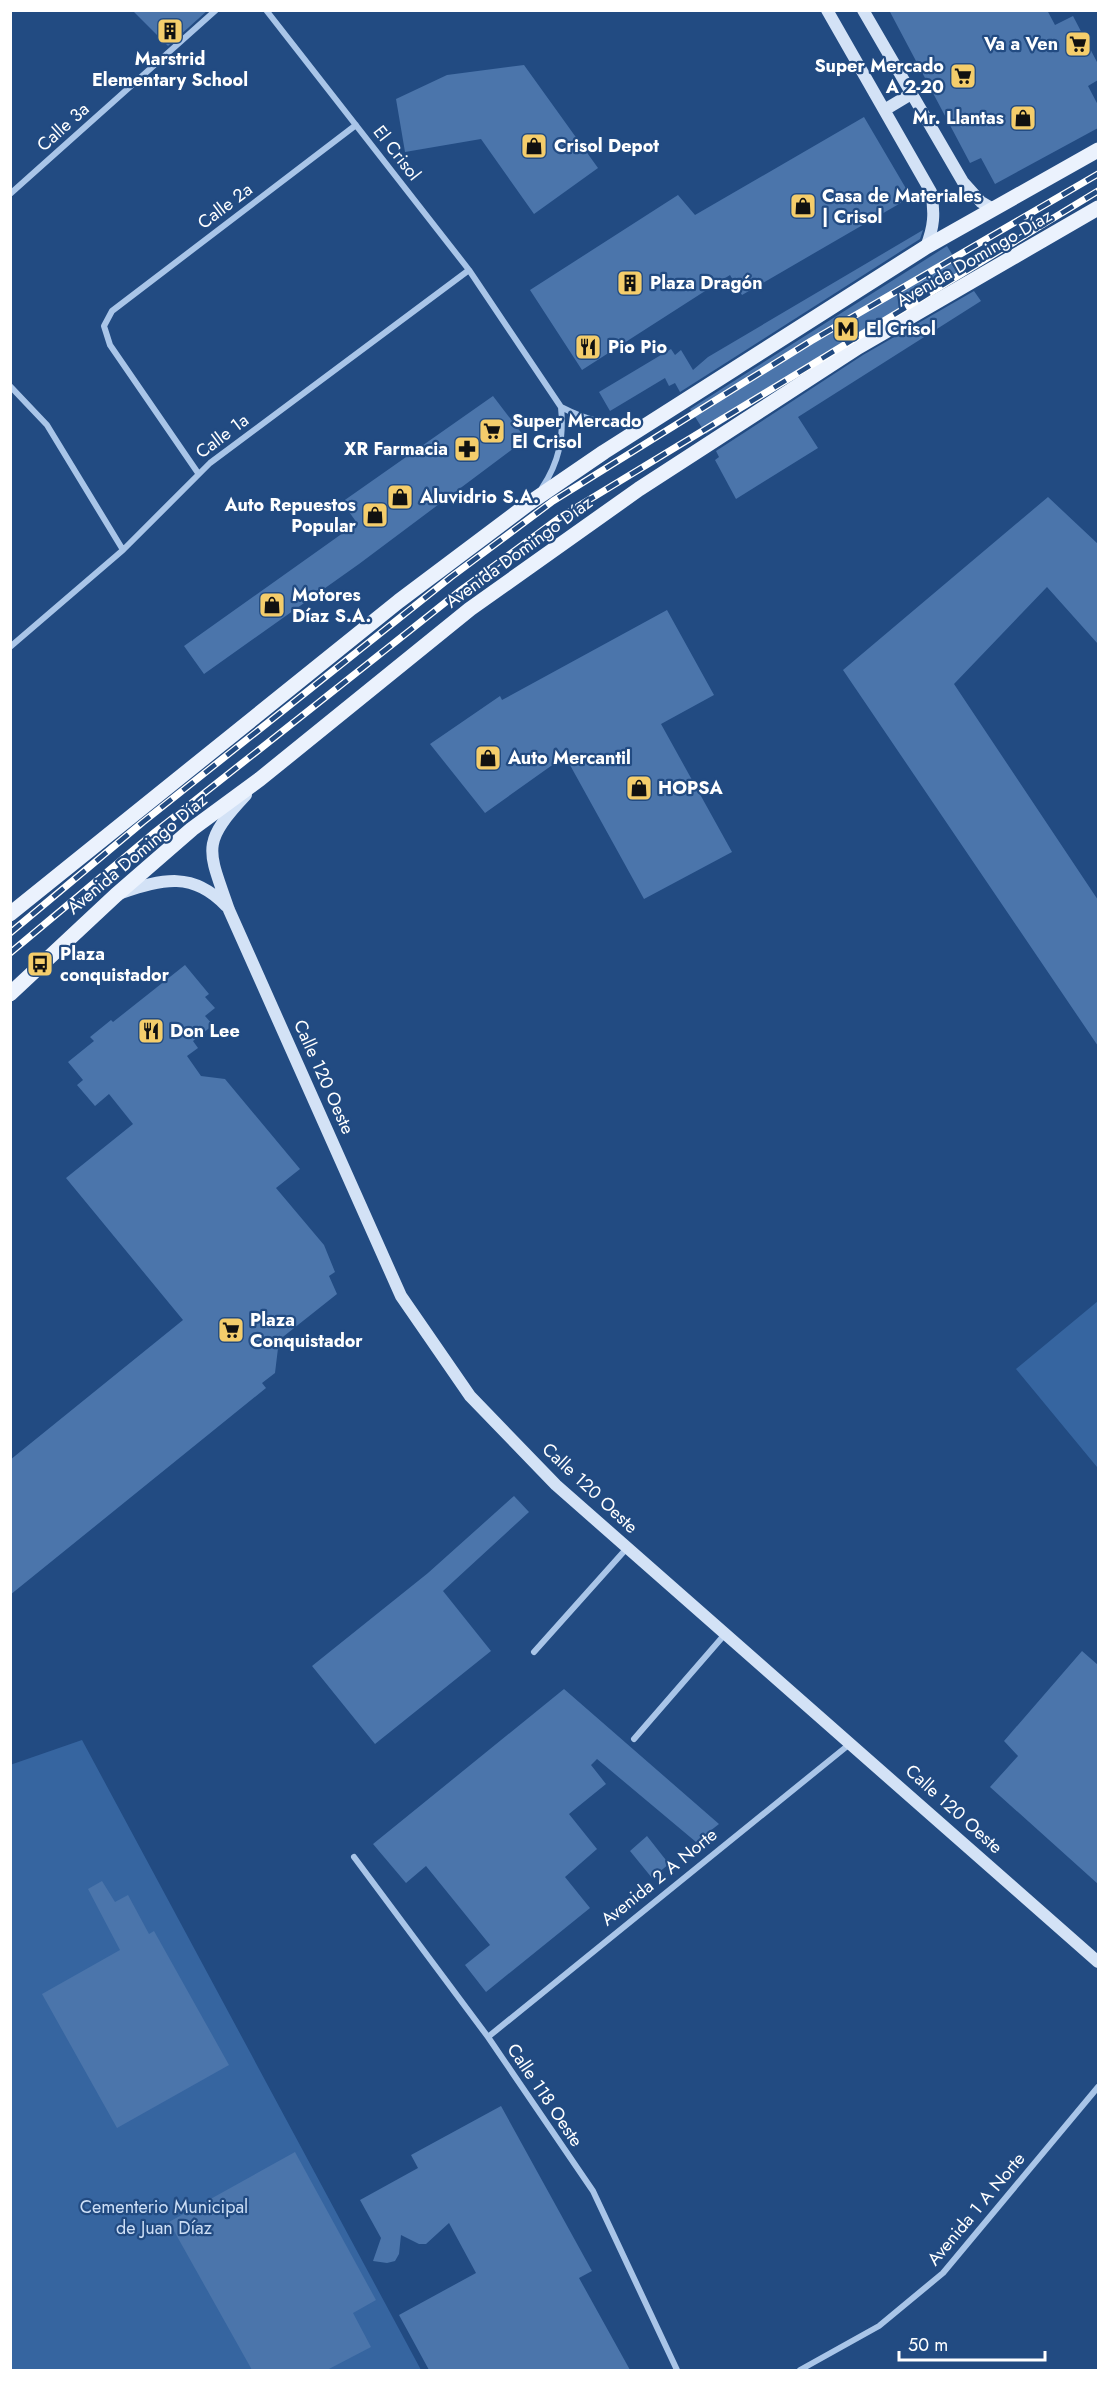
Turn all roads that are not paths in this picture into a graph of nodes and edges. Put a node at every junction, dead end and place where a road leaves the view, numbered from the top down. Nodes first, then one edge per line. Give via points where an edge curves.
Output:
1 (216, 10) edge
2 (266, 10) edge
3 (827, 10) edge
4 (863, 10) edge
5 (911, 94) junction
6 (886, 109) junction
7 (356, 125) junction
8 (1098, 150) edge
9 (10, 194) edge
10 (1098, 208) edge
11 (993, 209) junction
12 (926, 247) junction
13 (469, 270) junction
14 (10, 386) edge
15 (561, 407) junction
16 (665, 414) junction
17 (198, 473) junction
18 (528, 504) junction
19 (123, 550) junction
20 (10, 647) edge
21 (260, 779) junction
22 (116, 895) junction
23 (229, 910) junction
24 (10, 914) edge
25 (10, 994) edge
26 (628, 1547) junction
27 (726, 1633) junction
28 (534, 1652) dead end
29 (634, 1739) dead end
30 (851, 1742) junction
31 (354, 1857) dead end
32 (1098, 1962) edge
33 (488, 2037) junction
34 (1098, 2087) edge
35 (677, 2370) edge
36 (800, 2370) edge

1 - 9 street, Calle 3a
2 - 7 street, El Crisol
3 - 6 street
4 - 5 street
5 - 6 street
5 - 11 street via 963,182
6 - 12 street via 932,192 935,212
7 - 13 street, El Crisol
7 - 17 street, Calle 2a via 112,310 104,326 110,345
8 - 11 main road, Avenida Domingo Díaz
10 - 21 main road, Avenida Domingo Díaz via 858,347 639,489 470,609
11 - 12 main road, Avenida Domingo Díaz
12 - 16 main road, Avenida Domingo Díaz
13 - 15 street, El Crisol
13 - 17 street, Calle 1a
14 - 19 street via 47,425
15 - 16 street via 580,417 623,425
15 - 18 street via 561,449 554,469
16 - 18 main road, Avenida Domingo Díaz
17 - 19 street, Calle 1a
18 - 24 main road, Avenida Domingo Díaz via 399,601
19 - 20 street, Calle 1a
21 - 22 main road, Avenida Domingo Díaz via 192,829
21 - 23 street, Calle 120 Oeste via 218,825 213,840 212,860
22 - 23 street, Calle 120 Oeste via 151,883 179,881 213,893
22 - 25 main road, Avenida Domingo Díaz
23 - 26 street, Calle 120 Oeste via 401,1296 470,1396 556,1485
26 - 27 street, Calle 120 Oeste
26 - 28 street
27 - 29 street
27 - 30 street, Calle 120 Oeste
30 - 32 street, Calle 120 Oeste
30 - 33 street, Avenida 2 A Norte
31 - 33 street, Calle 118 Oeste
33 - 35 street, Calle 118 Oeste via 593,2191
34 - 36 street, Avenida 1 A Norte via 943,2273 879,2326

